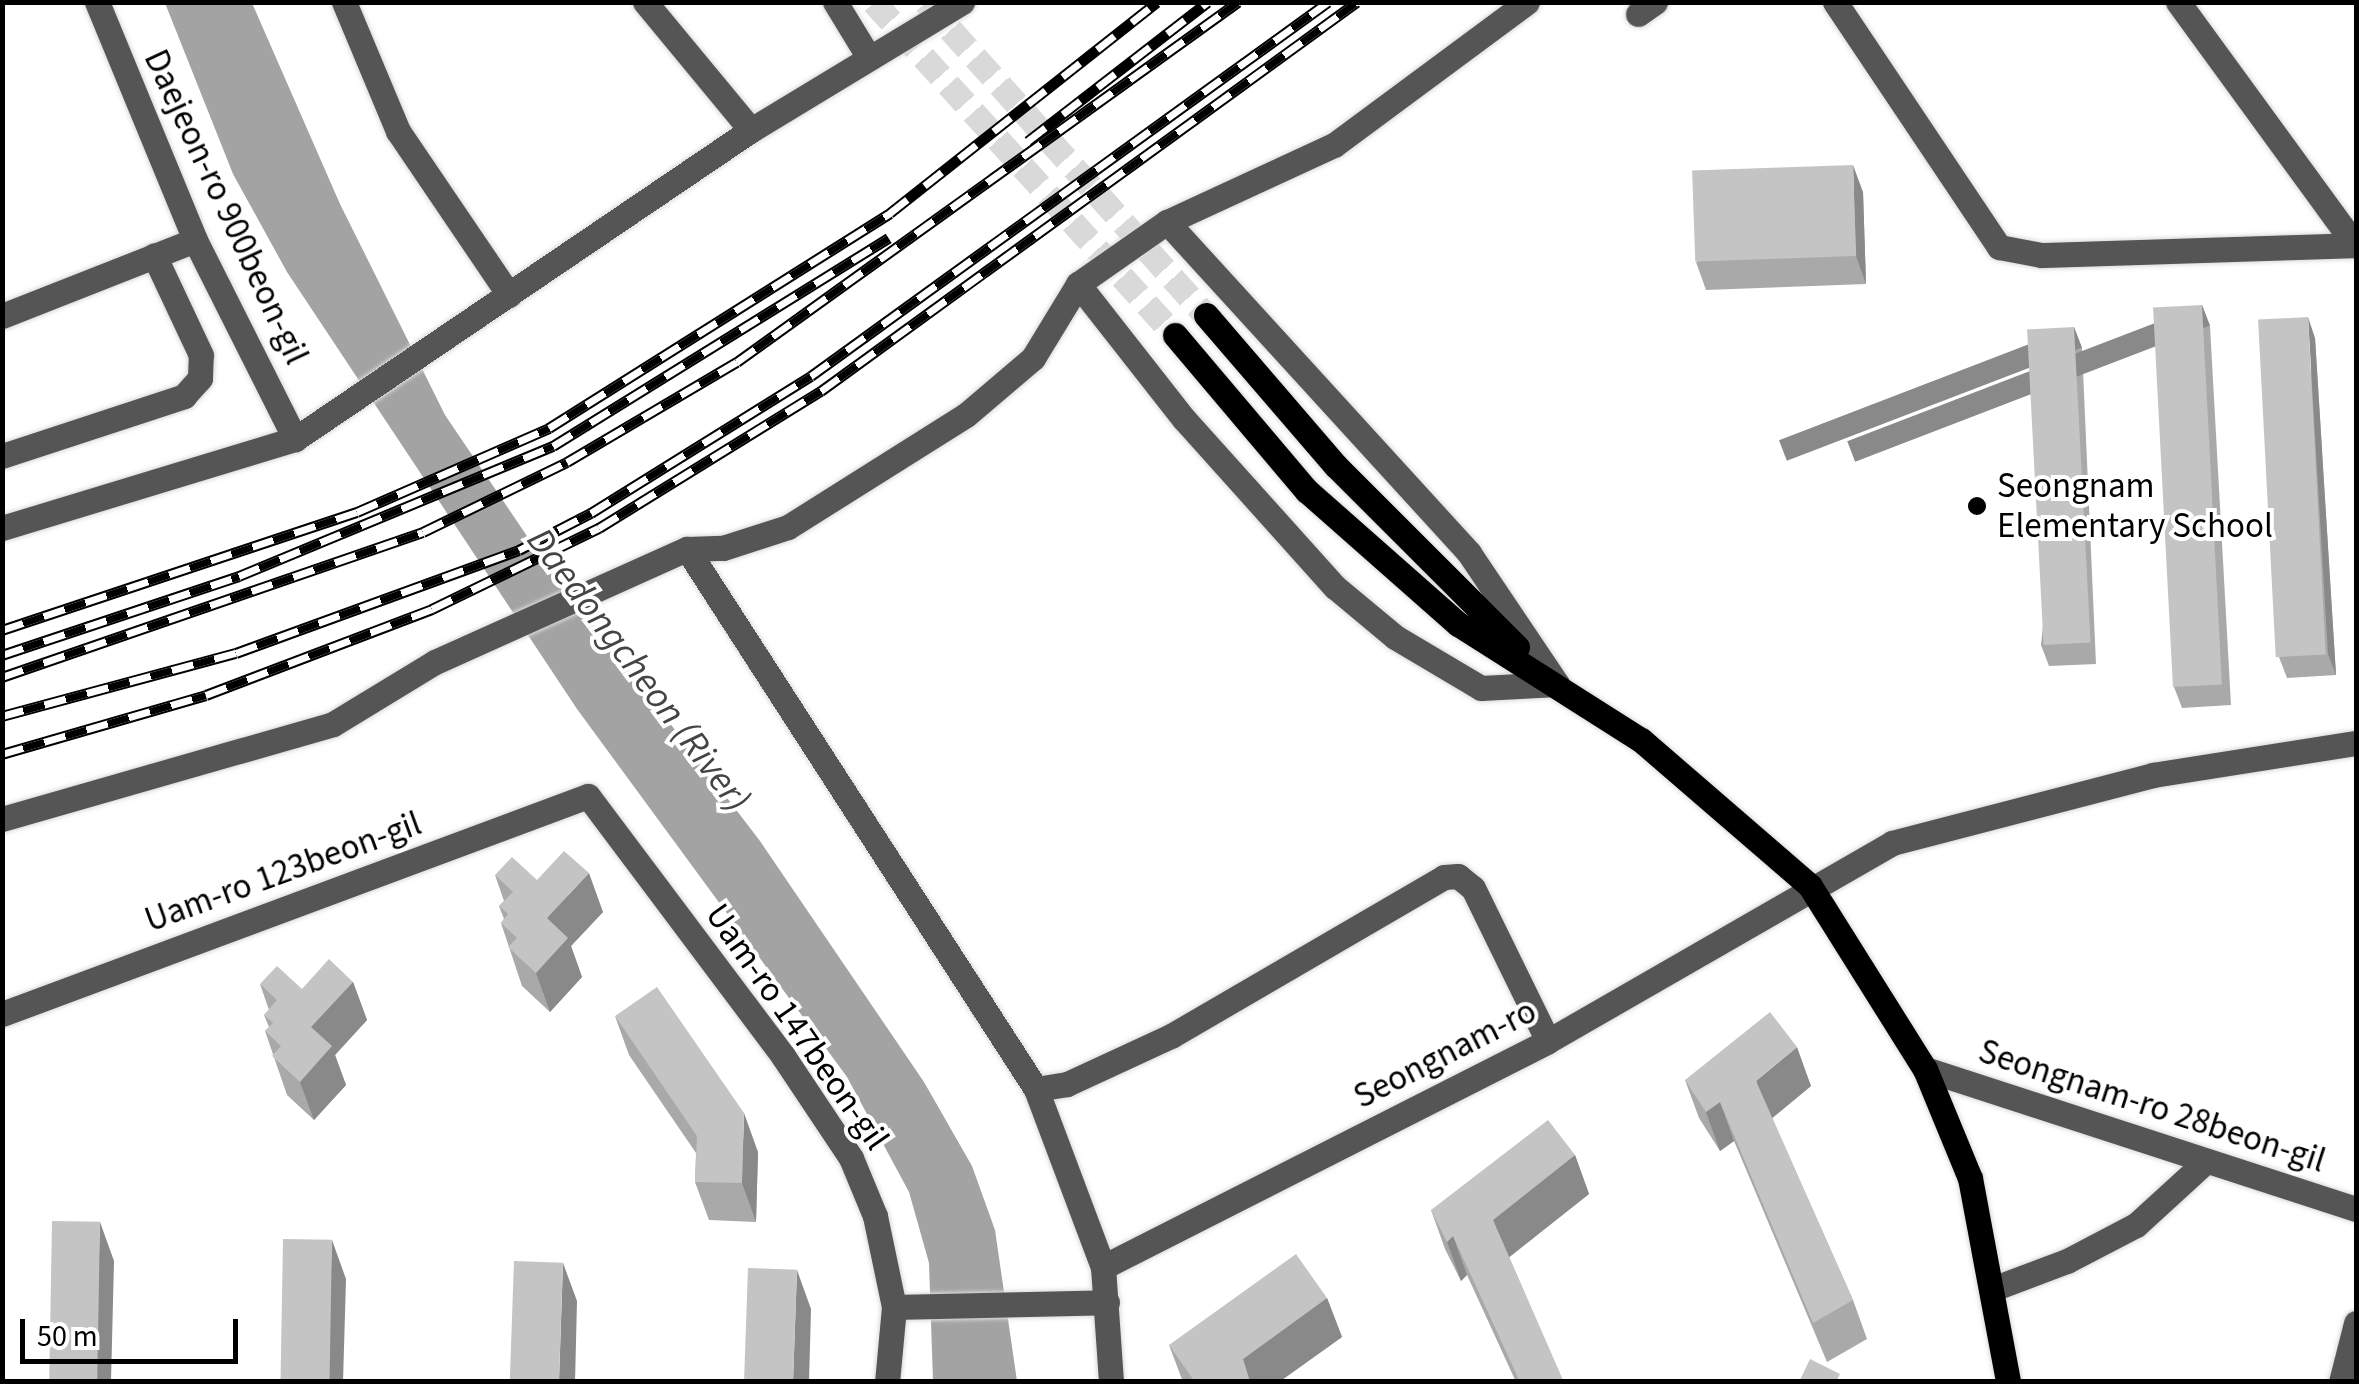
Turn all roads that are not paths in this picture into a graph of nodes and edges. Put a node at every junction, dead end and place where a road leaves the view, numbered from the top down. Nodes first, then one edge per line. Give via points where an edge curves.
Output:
1 (97, 2) edge
2 (344, 2) edge
3 (645, 2) edge
4 (834, 2) edge
5 (962, 2) edge
6 (1527, 2) edge
7 (1835, 2) edge
8 (2178, 2) edge
9 (868, 56) junction
10 (751, 130) junction
11 (1167, 222) junction
12 (195, 240) junction
13 (2356, 245) edge
14 (154, 255) junction
15 (1078, 284) junction
16 (509, 295) junction
17 (5, 307) edge
18 (1206, 315) tunnel mouth
19 (1175, 335) tunnel mouth
20 (295, 439) junction
21 (2, 456) edge
22 (2, 528) edge
23 (687, 549) junction
24 (1558, 684) junction
25 (2356, 743) edge
26 (588, 796) joint
27 (2, 819) edge
28 (1810, 886) junction
29 (2, 1014) edge
30 (1548, 1042) junction
31 (1925, 1069) junction
32 (1036, 1089) junction
33 (2204, 1162) junction
34 (2356, 1209) edge
35 (1103, 1267) junction
36 (1995, 1288) junction
37 (1107, 1302) junction
38 (894, 1307) junction
39 (2356, 1323) edge
40 (887, 1382) edge
41 (1111, 1382) edge
42 (2008, 1382) edge
43 (2341, 1382) edge

1 - 12 street, Daejeon-ro 900beon-gil
2 - 16 street via 398,131
3 - 10 street
4 - 9 street
5 - 9 street
6 - 11 street via 1334,146
7 - 13 street via 1999,248 2042,256
8 - 13 street
9 - 10 street
10 - 16 street
11 - 15 street
11 - 24 street via 1469,553
12 - 14 street
12 - 20 street, Daejeon-ro 900beon-gil
14 - 17 street
14 - 21 street via 202,355 200,378 184,396
15 - 23 street via 1033,358 966,415 788,527 723,548
15 - 24 street via 1184,419 1335,588 1394,637 1481,688
16 - 20 street
18 - 24 main road via 1336,466
19 - 24 main road via 1307,491 1458,624
20 - 22 street
23 - 27 street via 435,662 334,724
23 - 32 street
24 - 28 main road via 1641,740
25 - 28 street, Seongnam-ro via 2152,775 1892,843
26 - 29 street, Uam-ro 123beon-gil
26 - 38 street, Uam-ro 147beon-gil via 851,1158 875,1216
28 - 30 street, Seongnam-ro
28 - 31 main road
30 - 32 street via 1473,888 1458,876 1444,877 1280,966 1171,1036 1067,1084
30 - 35 street, Seongnam-ro
31 - 33 street, Seongnam-ro 28beon-gil
31 - 36 main road via 1970,1178
32 - 35 street
33 - 34 street, Seongnam-ro 28beon-gil
33 - 36 street via 2136,1224 2067,1261
35 - 37 street
36 - 42 main road
37 - 38 street
37 - 41 street
38 - 40 street, Uam-ro 147beon-gil
39 - 43 street

